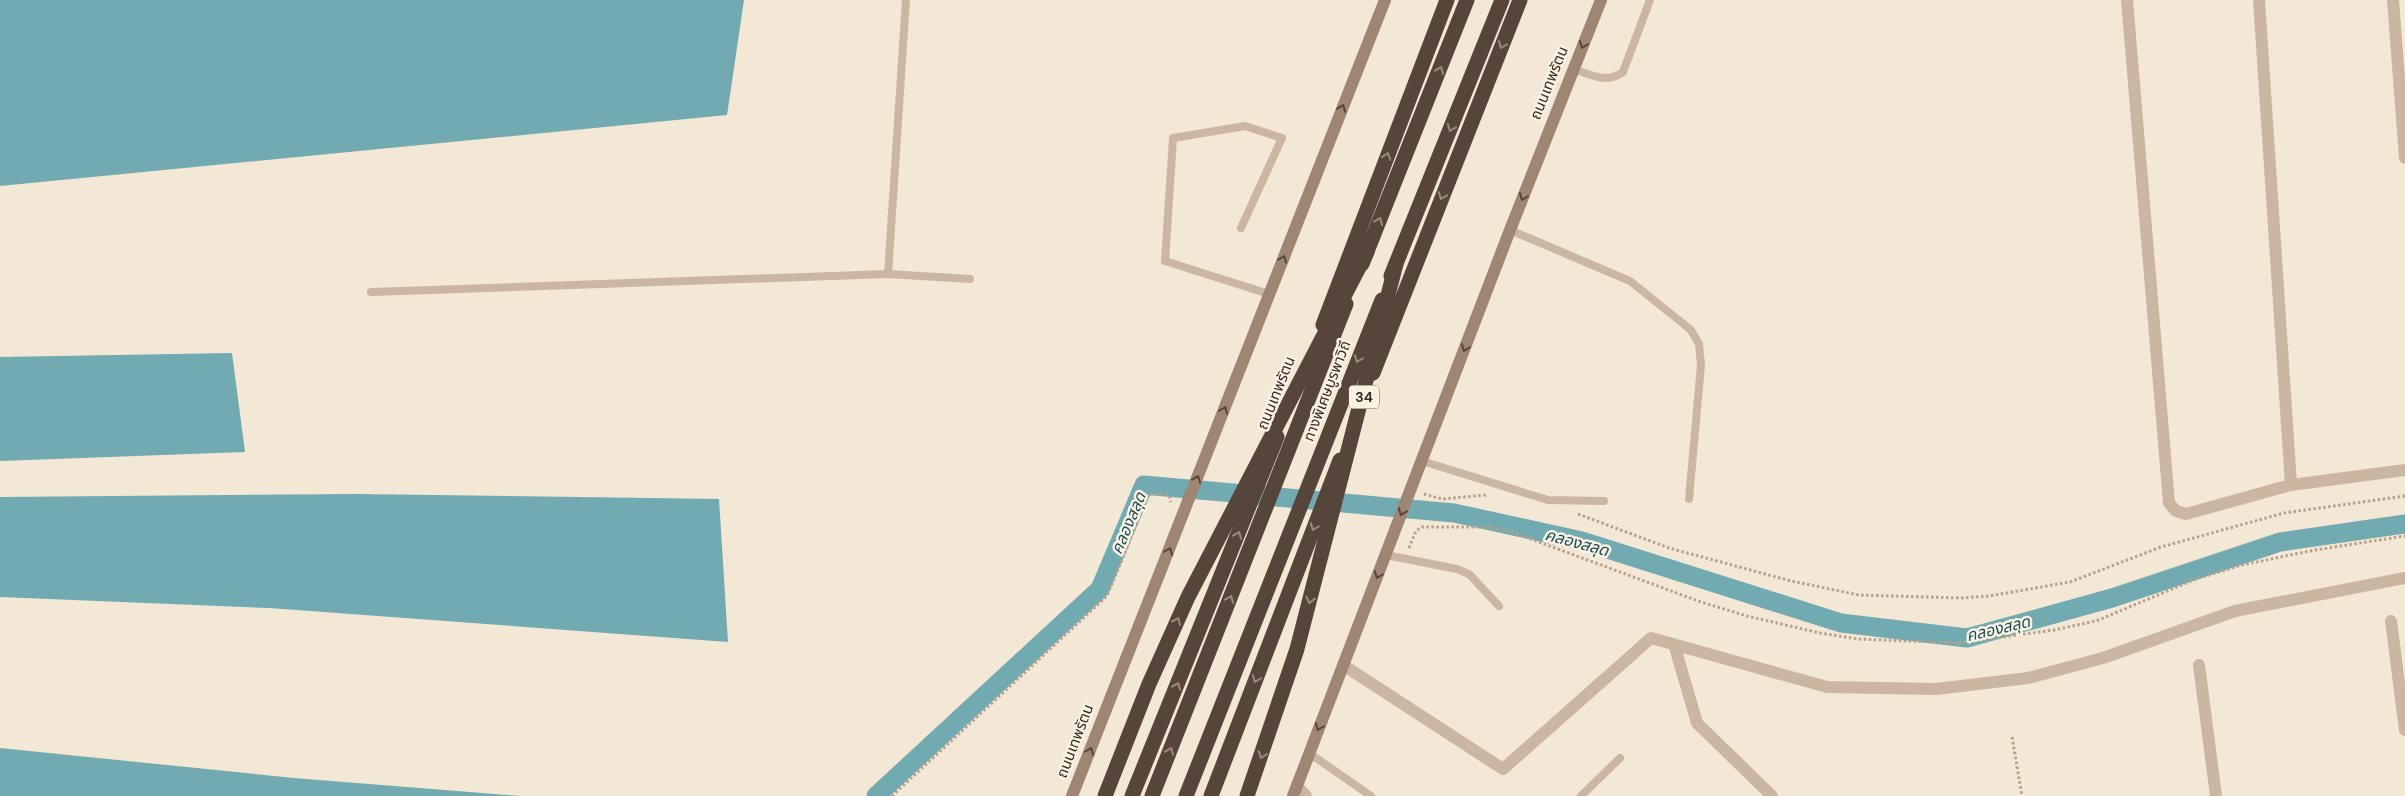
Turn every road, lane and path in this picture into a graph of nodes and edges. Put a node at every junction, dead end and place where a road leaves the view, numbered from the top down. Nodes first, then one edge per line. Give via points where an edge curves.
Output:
1 (906, 0) edge
2 (1384, 0) edge
3 (1448, 0) edge
4 (1467, 0) edge
5 (1502, 0) edge
6 (1520, 0) edge
7 (1601, 0) edge
8 (1649, 0) edge
9 (2127, 0) edge
10 (2259, 0) edge
11 (2393, 0) edge
12 (1573, 70) junction
13 (2405, 158) edge
14 (1241, 228) dead end
15 (1510, 230) junction
16 (1367, 252) junction
17 (1396, 264) junction
18 (888, 274) junction
19 (970, 279) dead end
20 (371, 292) dead end
21 (1269, 294) junction
22 (1422, 462) junction
23 (2405, 470) edge
24 (2291, 485) junction
25 (1411, 488) junction
26 (1490, 495) dead end
27 (2405, 496) edge
28 (1689, 500) dead end
29 (1604, 501) dead end
30 (1572, 512) dead end
31 (1178, 526) junction
32 (2405, 536) edge
33 (1386, 555) junction
34 (1406, 559) junction
35 (2405, 578) edge
36 (1499, 606) dead end
37 (2391, 621) dead end
38 (1674, 644) junction
39 (1343, 665) junction
40 (2200, 665) dead end
41 (2405, 730) edge
42 (2012, 737) dead end
43 (1309, 753) junction
44 (1620, 758) dead end
45 (1299, 793) edge
46 (892, 796) edge
47 (1072, 796) edge
48 (1106, 796) edge
49 (1132, 796) edge
50 (1152, 796) edge
51 (1186, 796) edge
52 (1211, 796) edge
53 (1247, 796) edge
54 (1371, 796) edge
55 (1581, 796) edge
56 (1772, 796) edge
57 (2022, 796) edge
58 (2216, 796) edge

1 - 18 lane
21 -> 2 main road, ถนนเทพรัตน
49 -> 3 highway, ถนนเทพรัตน via 1350,257
16 -> 4 highway, ทางพิเศษบูรพาวิถี
5 -> 17 highway, ทางพิเศษบูรพาวิถี
6 -> 52 highway, 34
7 -> 12 main road, ถนนเทพรัตน
8 - 12 lane via 1623,72 1614,79 1604,79
9 - 24 street via 2169,503 2176,511 2186,514
10 - 24 street
11 - 13 street
12 -> 15 main road, ถนนเทพรัตน
14 - 21 lane via 1282,138 1245,126 1173,138 1165,262
15 -> 22 main road, ถนนเทพรัตน
15 - 28 lane via 1630,281 1691,330 1699,344 1701,364
48 -> 16 highway, bridge via 1188,597
50 -> 16 highway, ทางพิเศษบูรพาวิถี, bridge
17 -> 51 highway, ทางพิเศษบูรพาวิถี, bridge
17 -> 53 highway, bridge via 1297,650
18 - 19 lane
18 - 20 lane
31 -> 21 main road, ถนนเทพรัตน
22 - 25 main road, ถนนเทพรัตน
22 - 29 lane via 1548,500
23 - 24 street
25 - 26 path via 1442,499
25 -> 33 main road, ถนนเทพรัตน
27 - 30 path via 2284,512 2161,547 2070,582 1961,598 1859,595 1791,581 1669,548
31 - 46 path via 1169,495 1149,494 1107,596
47 -> 31 main road, ถนนเทพรัตน
32 - 34 path via 2315,550 2242,566 2196,579 2096,621 1959,643 1858,639 1747,616 1534,539 1490,527 1422,527 1414,536
33 - 34 lane
33 -> 39 main road, ถนนเทพรัตน
34 - 36 lane via 1468,574
35 - 38 street via 2235,611 2103,658 2028,678 1936,689 1827,687
37 - 41 street
38 - 39 street via 1651,638 1503,769
38 - 56 street via 1696,723
39 -> 43 main road, ถนนเทพรัตน
40 - 58 street
42 - 57 path
43 - 45 main road, ถนนเทพรัตน
43 - 54 lane
44 - 55 lane

